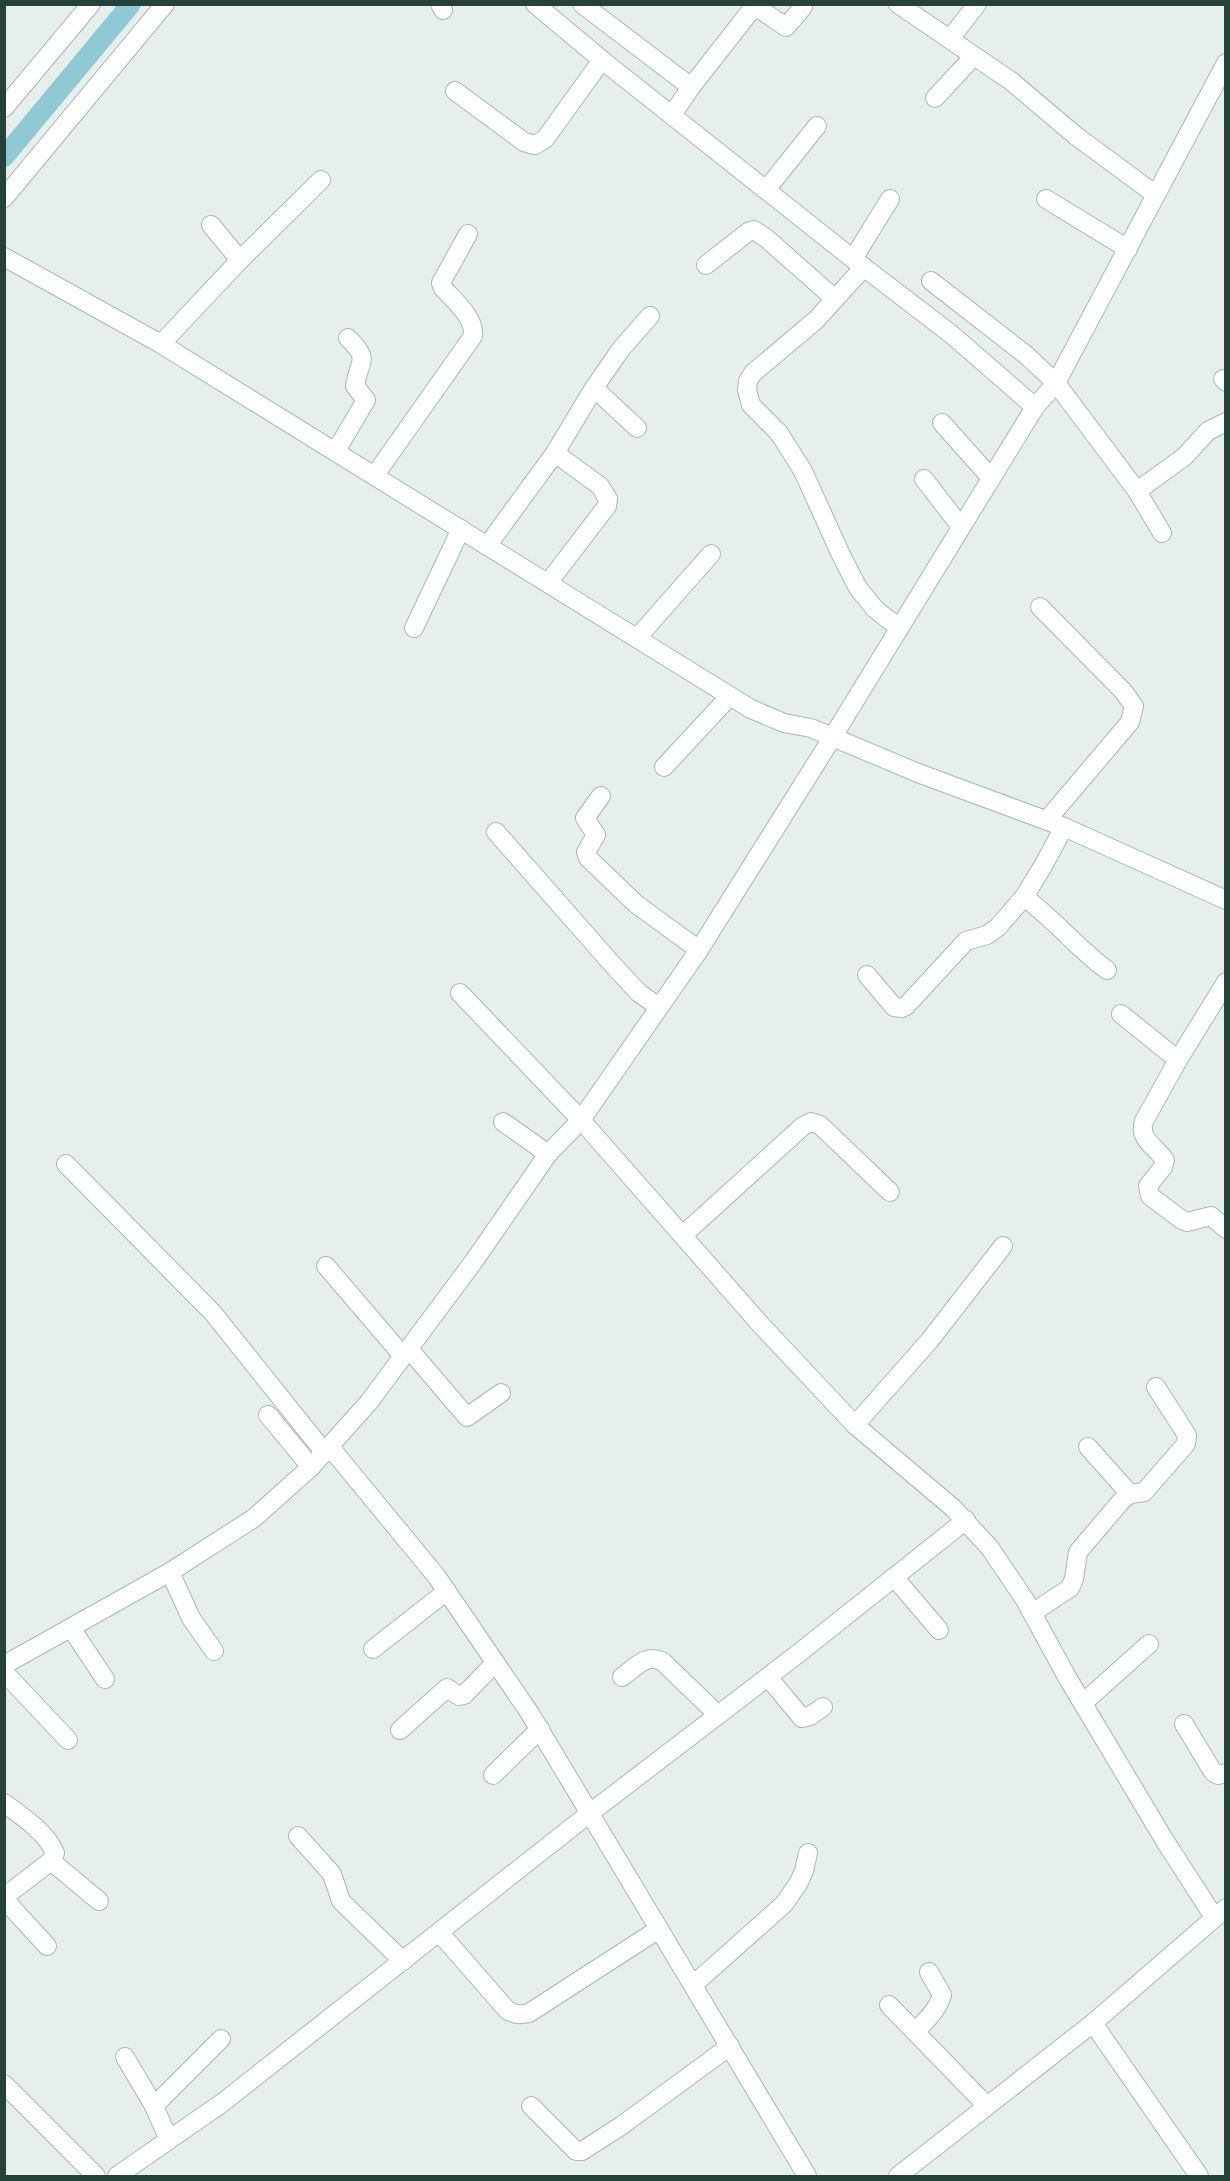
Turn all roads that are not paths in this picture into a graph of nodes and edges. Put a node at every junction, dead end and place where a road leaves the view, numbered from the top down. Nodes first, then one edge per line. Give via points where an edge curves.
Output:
1 (91, 4) edge
2 (165, 4) edge
3 (535, 4) edge
4 (582, 4) edge
5 (898, 4) edge
6 (977, 4) edge
7 (755, 5) edge
8 (803, 7) dead end
9 (950, 39) junction
10 (974, 56) junction
11 (602, 60) junction
12 (1226, 63) edge
13 (455, 90) dead end
14 (688, 90) junction
15 (935, 98) dead end
16 (4, 108) edge
17 (674, 112) junction
18 (817, 126) dead end
19 (321, 180) dead end
20 (773, 180) junction
21 (1156, 195) junction
22 (4, 198) edge
23 (890, 199) dead end
24 (1046, 199) dead end
25 (211, 225) dead end
26 (468, 234) dead end
27 (1128, 249) junction
28 (860, 255) junction
29 (4, 257) edge
30 (240, 260) junction
31 (706, 265) dead end
32 (931, 281) dead end
33 (836, 299) junction
34 (650, 316) dead end
35 (348, 338) dead end
36 (161, 344) junction
37 (594, 388) junction
38 (1046, 394) junction
39 (1226, 422) edge
40 (942, 423) dead end
41 (637, 428) dead end
42 (336, 451) junction
43 (555, 453) junction
44 (375, 475) junction
45 (991, 478) junction
46 (924, 479) dead end
47 (1137, 491) junction
48 (961, 527) junction
49 (461, 529) junction
50 (1162, 533) dead end
51 (488, 546) junction
52 (711, 554) dead end
53 (548, 583) junction
54 (1040, 607) dead end
55 (414, 628) dead end
56 (900, 628) junction
57 (637, 638) junction
58 (729, 697) junction
59 (832, 738) junction
60 (664, 767) dead end
61 (601, 796) dead end
62 (1055, 823) junction
63 (496, 832) dead end
64 (1024, 897) junction
65 (1226, 900) edge
66 (699, 950) junction
67 (1107, 970) dead end
68 (867, 975) dead end
69 (1223, 991) edge
70 (460, 993) dead end
71 (659, 1007) junction
72 (1121, 1014) dead end
73 (1178, 1060) junction
74 (581, 1120) junction
75 (503, 1122) dead end
76 (548, 1154) junction
77 (66, 1164) dead end
78 (890, 1192) dead end
79 (1226, 1229) edge
80 (683, 1235) junction
81 (1003, 1246) dead end
82 (326, 1266) dead end
83 (406, 1352) junction
84 (1156, 1387) dead end
85 (501, 1393) dead end
86 (268, 1415) dead end
87 (855, 1425) junction
88 (1088, 1447) dead end
89 (328, 1450) junction
90 (312, 1467) junction
91 (1130, 1494) junction
92 (966, 1520) junction
93 (170, 1572) junction
94 (894, 1577) junction
95 (447, 1591) junction
96 (1032, 1613) junction
97 (71, 1628) junction
98 (939, 1630) dead end
99 (1149, 1644) dead end
100 (373, 1649) dead end
101 (214, 1651) dead end
102 (495, 1663) junction
103 (4, 1665) edge
104 (4, 1672) edge
105 (622, 1677) dead end
106 (768, 1677) junction
107 (105, 1679) dead end
108 (1083, 1703) junction
109 (823, 1707) dead end
110 (718, 1715) junction
111 (1184, 1724) dead end
112 (540, 1729) junction
113 (400, 1730) dead end
114 (68, 1740) dead end
115 (1226, 1773) edge
116 (493, 1774) dead end
117 (4, 1803) edge
118 (590, 1813) junction
119 (298, 1836) dead end
120 (808, 1853) dead end
121 (51, 1861) junction
122 (4, 1898) edge
123 (99, 1900) dead end
124 (1222, 1913) edge
125 (659, 1929) junction
126 (439, 1932) junction
127 (47, 1946) dead end
128 (403, 1961) junction
129 (929, 1972) dead end
130 (693, 1985) junction
131 (889, 2006) dead end
132 (1093, 2023) junction
133 (915, 2032) junction
134 (221, 2039) dead end
135 (730, 2046) junction
136 (125, 2057) dead end
137 (4, 2084) edge
138 (986, 2105) junction
139 (154, 2106) junction
140 (531, 2106) dead end
141 (169, 2140) junction
142 (96, 2176) edge
143 (117, 2176) edge
144 (807, 2176) edge
145 (898, 2176) edge
146 (1199, 2176) edge

1 - 16 street
2 - 22 street
3 - 11 street
4 - 14 street
5 - 9 street
6 - 9 street
7 - 8 street via 786,27
7 - 14 street
9 - 10 street
10 - 15 street
10 - 21 street
11 - 13 street via 544,139 535,145 524,142
11 - 17 street
12 - 21 street
14 - 17 street
17 - 20 street
18 - 20 street
19 - 30 street
20 - 28 street
21 - 27 street
23 - 28 street
24 - 27 street
25 - 30 street
26 - 44 street via 441,283 471,321 473,336
27 - 38 street
28 - 33 street
28 - 38 street via 951,334
29 - 36 street
30 - 36 street
31 - 33 street via 754,230
32 - 38 street via 1026,355
33 - 56 street via 753,373 748,381 748,398 779,433 803,471 858,588 875,609
34 - 37 street
35 - 42 street via 362,354 355,386 366,400
36 - 42 street
37 - 41 street
37 - 43 street
38 - 45 street
38 - 47 street
39 - 47 street via 1208,431 1179,461
40 - 45 street
42 - 44 street
43 - 51 street
43 - 53 street via 600,486 608,499 607,506
44 - 49 street
45 - 48 street
46 - 48 street
47 - 50 street
48 - 56 street
49 - 51 street
49 - 55 street
51 - 53 street
52 - 57 street
53 - 57 street
54 - 62 street via 1124,691 1134,706 1130,722
56 - 59 street
57 - 58 street
58 - 59 street via 784,723 811,728
58 - 60 street
59 - 62 street
59 - 66 street
61 - 66 street via 585,818 596,835 586,852 588,858 636,904
62 - 64 street via 1043,866
62 - 65 street
63 - 71 street via 639,993
64 - 67 street
64 - 68 street via 993,931 966,941 902,1008 894,1007
66 - 71 street
69 - 73 street
70 - 74 street
71 - 74 street
72 - 73 street
73 - 79 street via 1142,1126 1142,1133 1165,1164 1147,1190 1182,1221 1207,1216
74 - 76 street
74 - 80 street
75 - 76 street
76 - 83 street
77 - 89 street via 213,1313
78 - 80 street via 820,1125 811,1122
80 - 87 street
81 - 87 street via 930,1340
82 - 83 street
83 - 85 street via 467,1417
83 - 89 street
84 - 91 street via 1187,1439 1144,1492
86 - 90 street
87 - 92 street
88 - 91 street
89 - 90 street
89 - 95 street
90 - 93 street via 254,1518
91 - 96 street via 1078,1552 1070,1588
92 - 94 street
92 - 96 street via 990,1548
93 - 97 street
93 - 101 street via 191,1618
94 - 98 street
94 - 106 street
95 - 100 street
95 - 102 street
96 - 108 street
97 - 103 street
97 - 107 street
99 - 108 street
102 - 112 street
102 - 113 street via 464,1695 447,1688
104 - 114 street
105 - 110 street via 645,1660 663,1661
106 - 109 street via 802,1718
106 - 110 street
108 - 124 street via 1165,1841
110 - 118 street
111 - 115 street via 1213,1772
112 - 116 street
112 - 118 street
117 - 121 street via 52,1847 55,1853
118 - 125 street
118 - 126 street
119 - 128 street via 332,1874 341,1901
120 - 130 street via 798,1884 784,1904
121 - 122 street
121 - 123 street
122 - 127 street
124 - 132 street
125 - 126 street via 522,2015 507,2010
125 - 130 street
126 - 128 street
128 - 141 street
129 - 133 street via 942,1995 938,2007
130 - 135 street
131 - 133 street
132 - 138 street
132 - 146 street
133 - 138 street
134 - 139 street
135 - 140 street via 582,2151 576,2151
135 - 144 street
136 - 139 street
137 - 142 street
138 - 145 street
139 - 141 street
141 - 143 street

